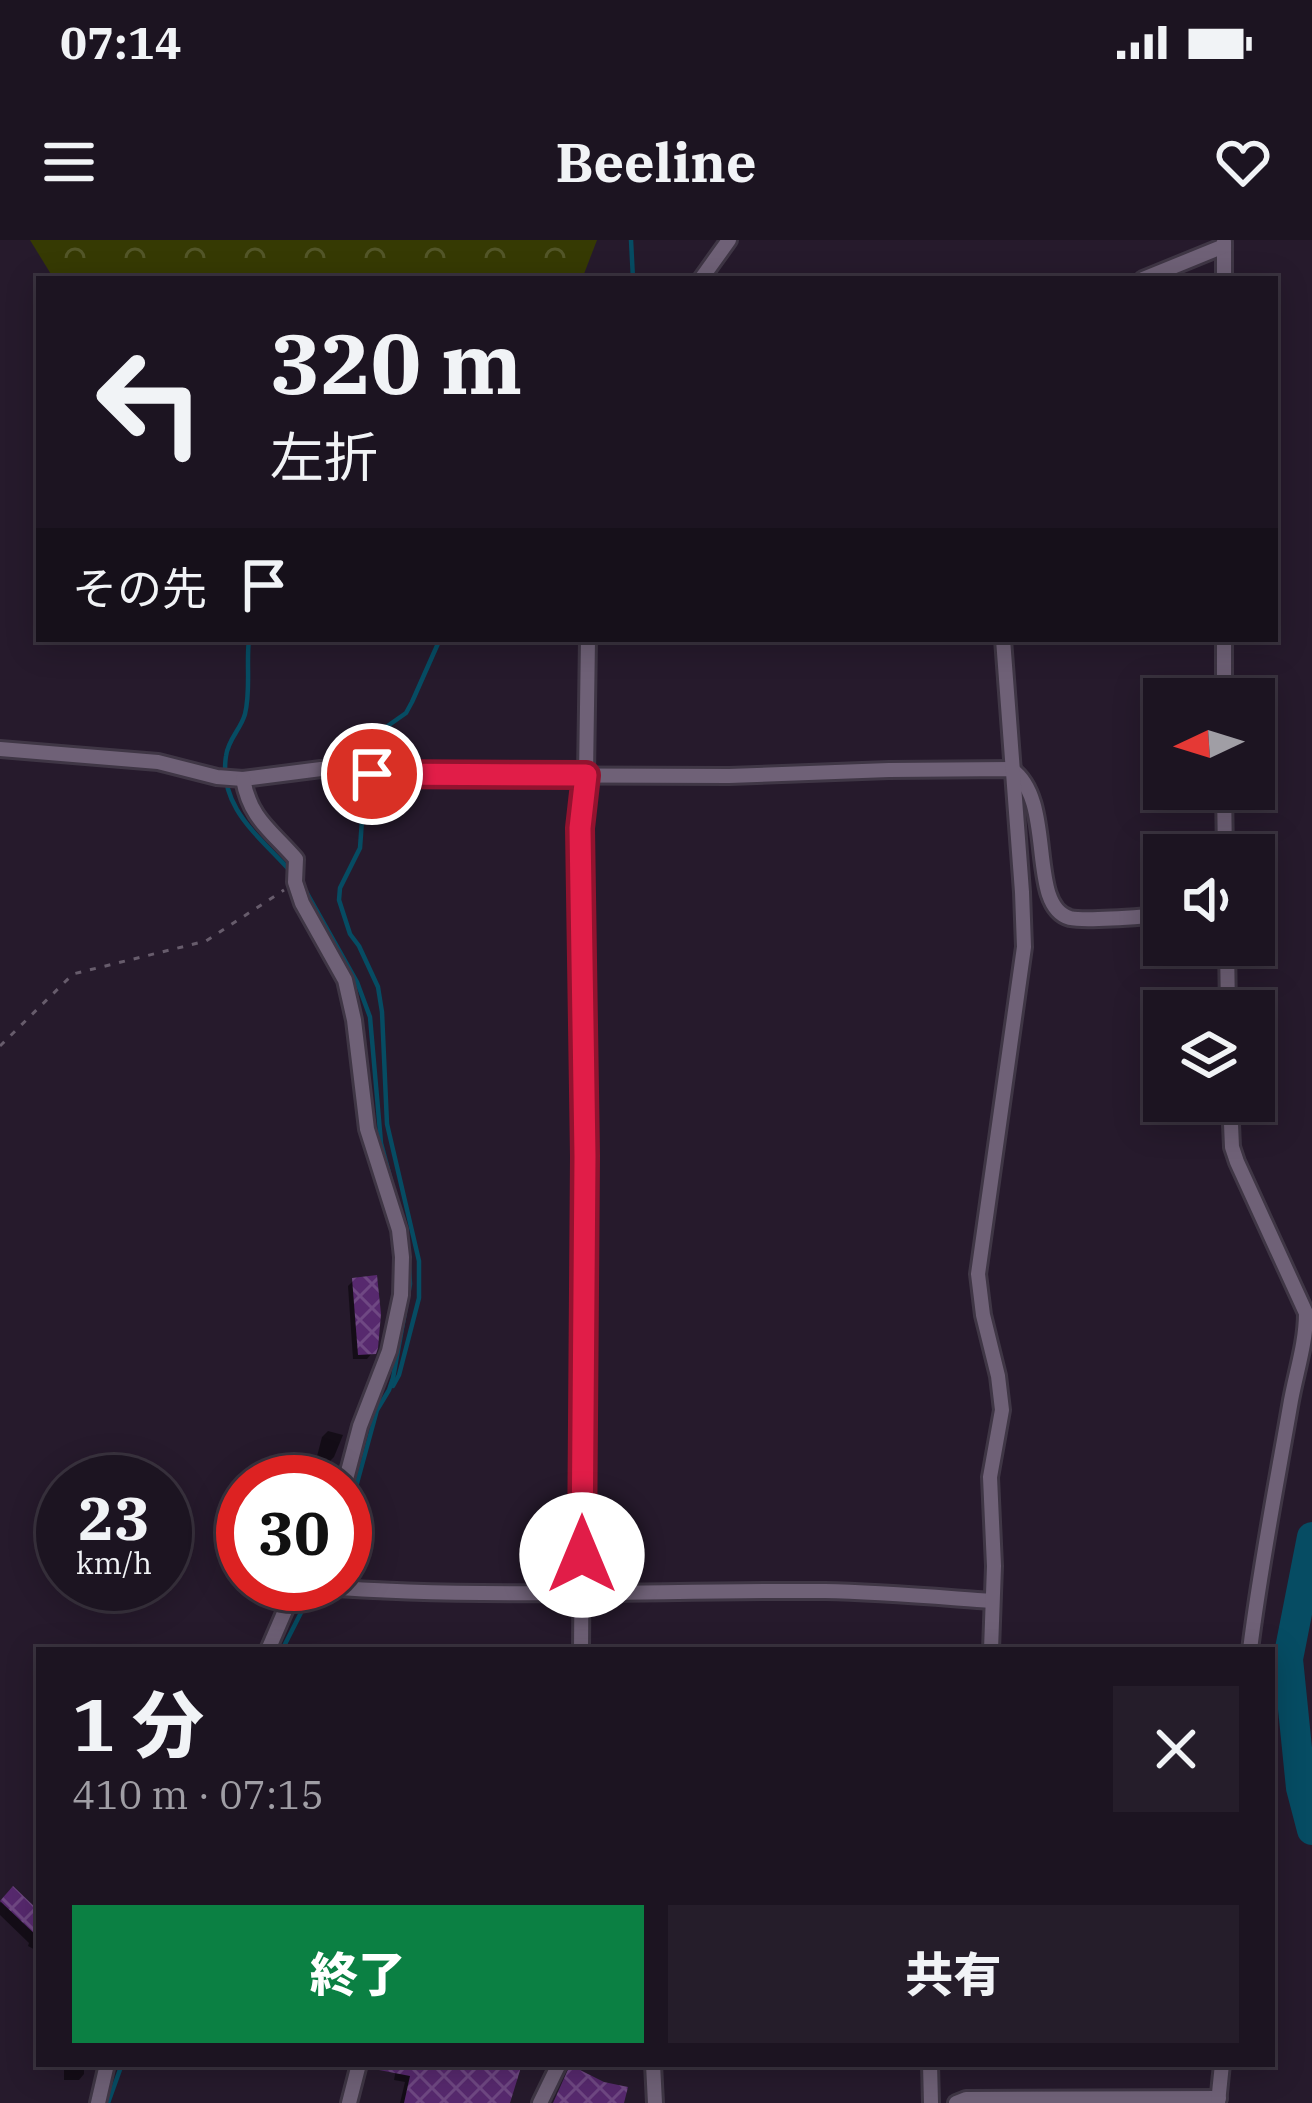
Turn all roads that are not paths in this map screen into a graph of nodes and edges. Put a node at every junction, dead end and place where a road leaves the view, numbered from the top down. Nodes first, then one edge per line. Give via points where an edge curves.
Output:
1 (729, 240) edge
2 (1224, 243) edge
3 (703, 276) edge
4 (1150, 276) edge
5 (1224, 276) edge
6 (588, 642) edge
7 (1003, 642) edge
8 (1224, 642) edge
9 (1224, 678) edge
10 (0, 749) edge
11 (1011, 770) junction
12 (586, 775) junction
13 (243, 779) junction
14 (1143, 916) edge
15 (1231, 1122) edge
16 (352, 1455) edge
17 (372, 1589) edge
18 (582, 1592) junction
19 (992, 1601) junction
20 (285, 1611) edge
21 (269, 1647) edge
22 (581, 1647) edge
23 (991, 1647) edge
24 (1250, 1647) edge
25 (105, 2067) edge
26 (358, 2067) edge
27 (558, 2067) edge
28 (653, 2067) edge
29 (930, 2067) edge
30 (1222, 2067) edge
31 (1218, 2101) edge
32 (98, 2103) edge
33 (349, 2103) edge
34 (540, 2103) edge
35 (655, 2103) edge
36 (931, 2103) edge
37 (956, 2103) edge

1 - 3 street
2 - 4 street
2 - 5 street
6 - 12 street
7 - 11 street
8 - 9 street
10 - 13 street via 158,762
11 - 12 street
11 - 14 street via 1031,796 1053,907 1077,919
11 - 19 street via 1024,947 978,1274 1002,1410 990,1477
12 - 13 street via 314,770
12 - 18 street
13 - 16 street via 256,816 296,859 302,903 345,980 367,1129 402,1257 389,1351
15 - 24 street via 1232,1147 1306,1313
17 - 18 street
18 - 19 street
18 - 22 street
19 - 23 street
20 - 21 street
25 - 32 street
26 - 33 street
27 - 34 street
28 - 35 street
29 - 36 street
30 - 31 street
31 - 37 street

